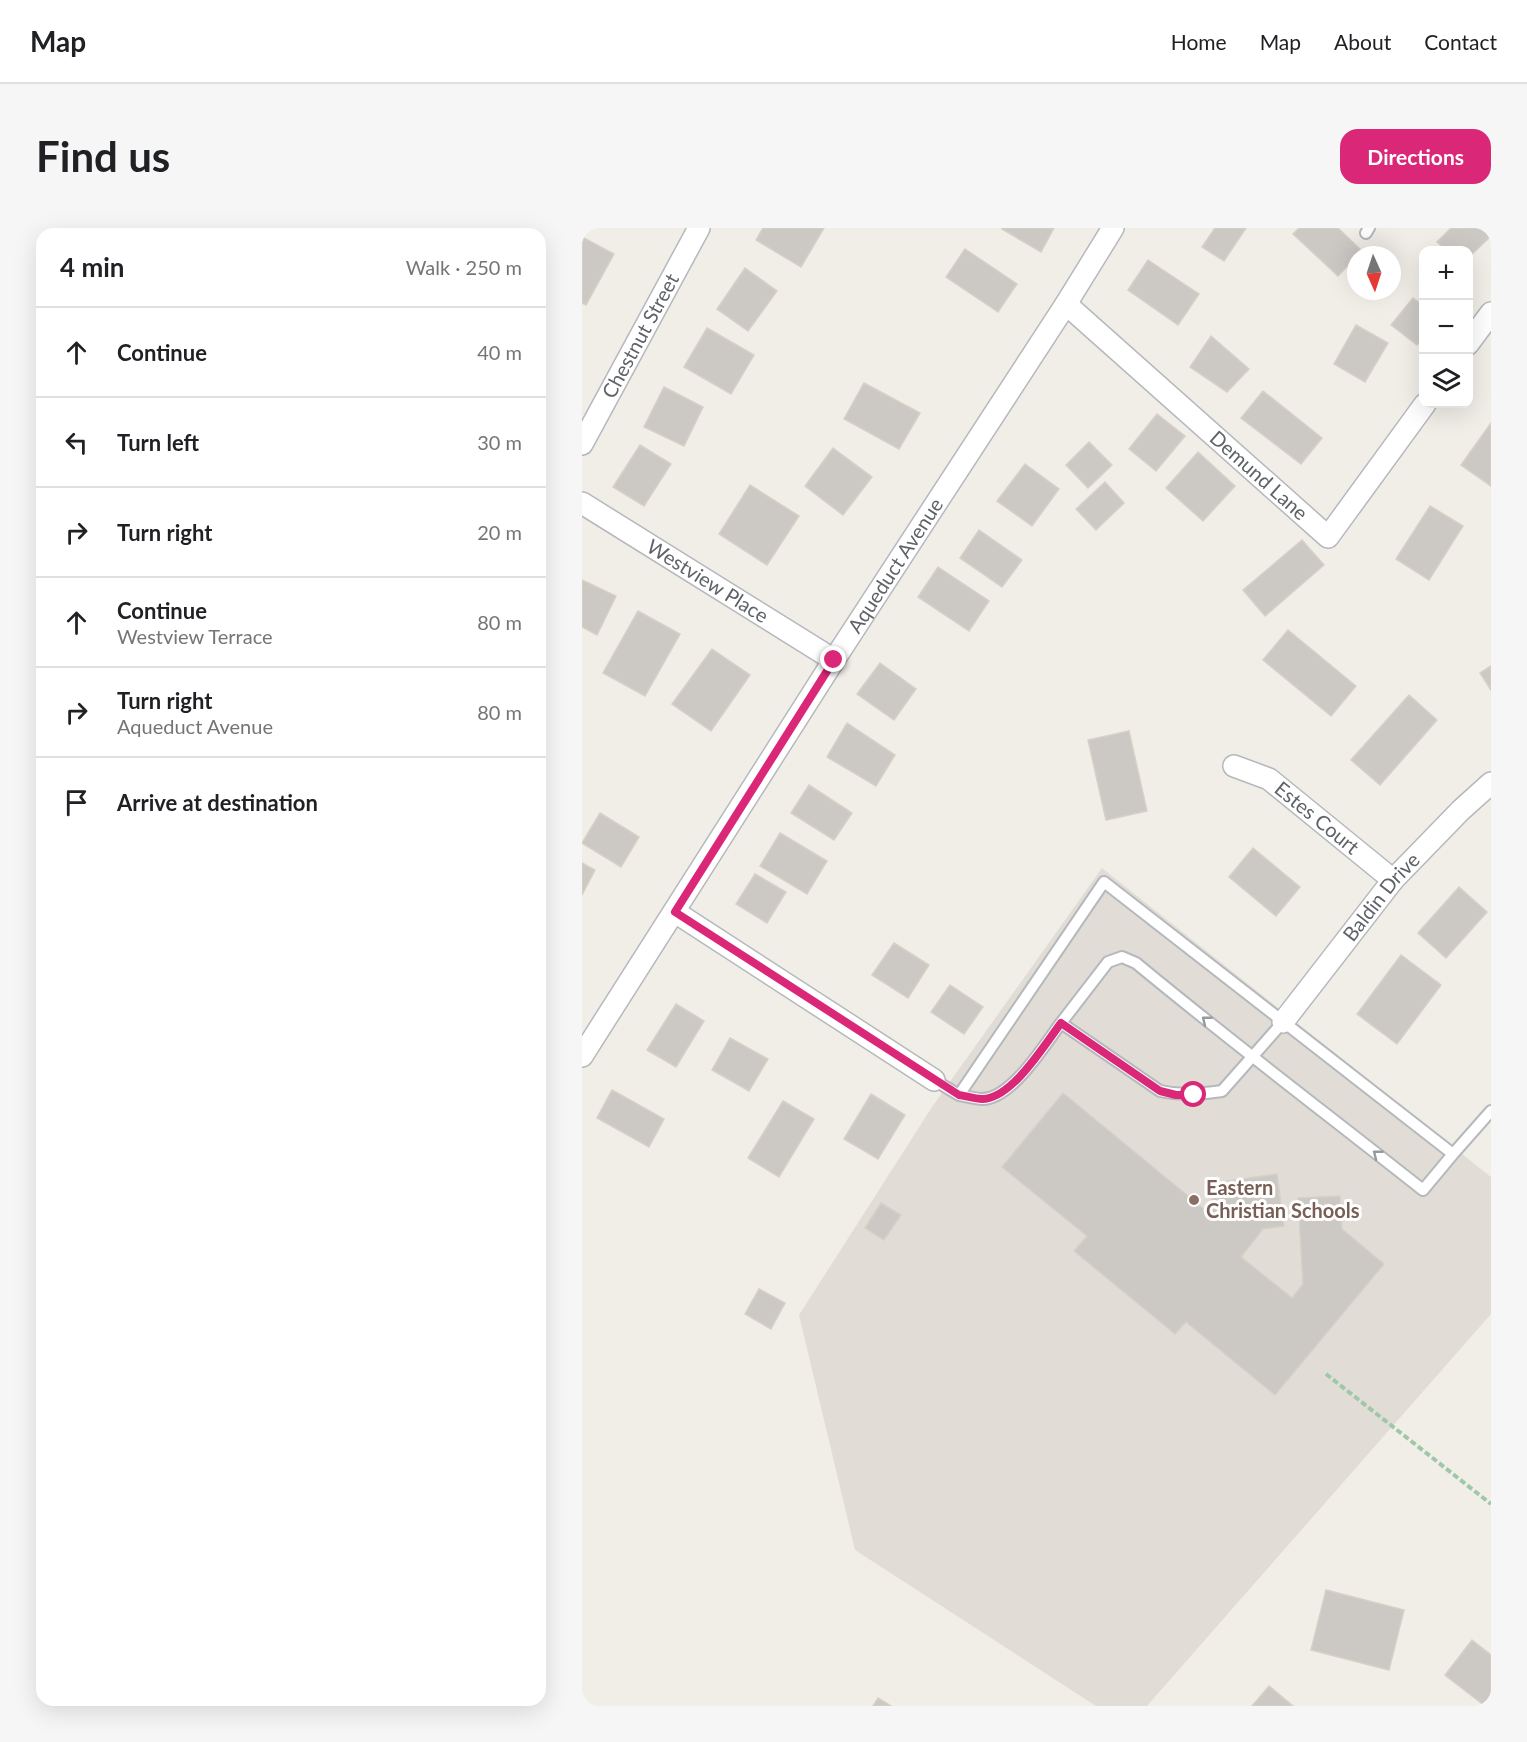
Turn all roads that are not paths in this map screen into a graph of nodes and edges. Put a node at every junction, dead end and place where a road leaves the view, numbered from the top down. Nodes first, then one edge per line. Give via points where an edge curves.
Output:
1 (699, 228) edge
2 (1113, 228) edge
3 (1066, 304) junction
4 (1491, 313) edge
5 (1473, 337) edge
6 (1422, 408) edge
7 (582, 444) edge
8 (582, 503) edge
9 (834, 660) junction
10 (1234, 766) dead end
11 (1491, 783) edge
12 (1394, 880) junction
13 (675, 912) junction
14 (1283, 1022) junction
15 (1061, 1023) junction
16 (582, 1056) edge
17 (1252, 1056) junction
18 (933, 1080) joint
19 (959, 1095) junction
20 (1491, 1111) edge
21 (1453, 1154) junction

1 - 7 street, Chestnut Street
2 - 3 street, Aqueduct Avenue
3 - 6 street, Demund Lane via 1328,537
3 - 9 street, Aqueduct Avenue
4 - 5 street
8 - 9 street, Westview Place
9 - 13 street, Aqueduct Avenue
10 - 12 street, Estes Court via 1269,779
11 - 12 street, Baldin Drive
12 - 14 street, Baldin Drive
13 - 16 street, Aqueduct Avenue
13 - 18 street
14 - 17 lane
14 - 19 lane via 1104,882
14 - 21 lane
15 - 17 lane via 1160,1091 1176,1095 1222,1091
17 -> 15 lane via 1136,963 1122,957 1108,962
15 - 19 lane via 1019,1078 995,1096 983,1099
21 -> 17 lane via 1424,1190
18 - 19 lane
20 - 21 lane

